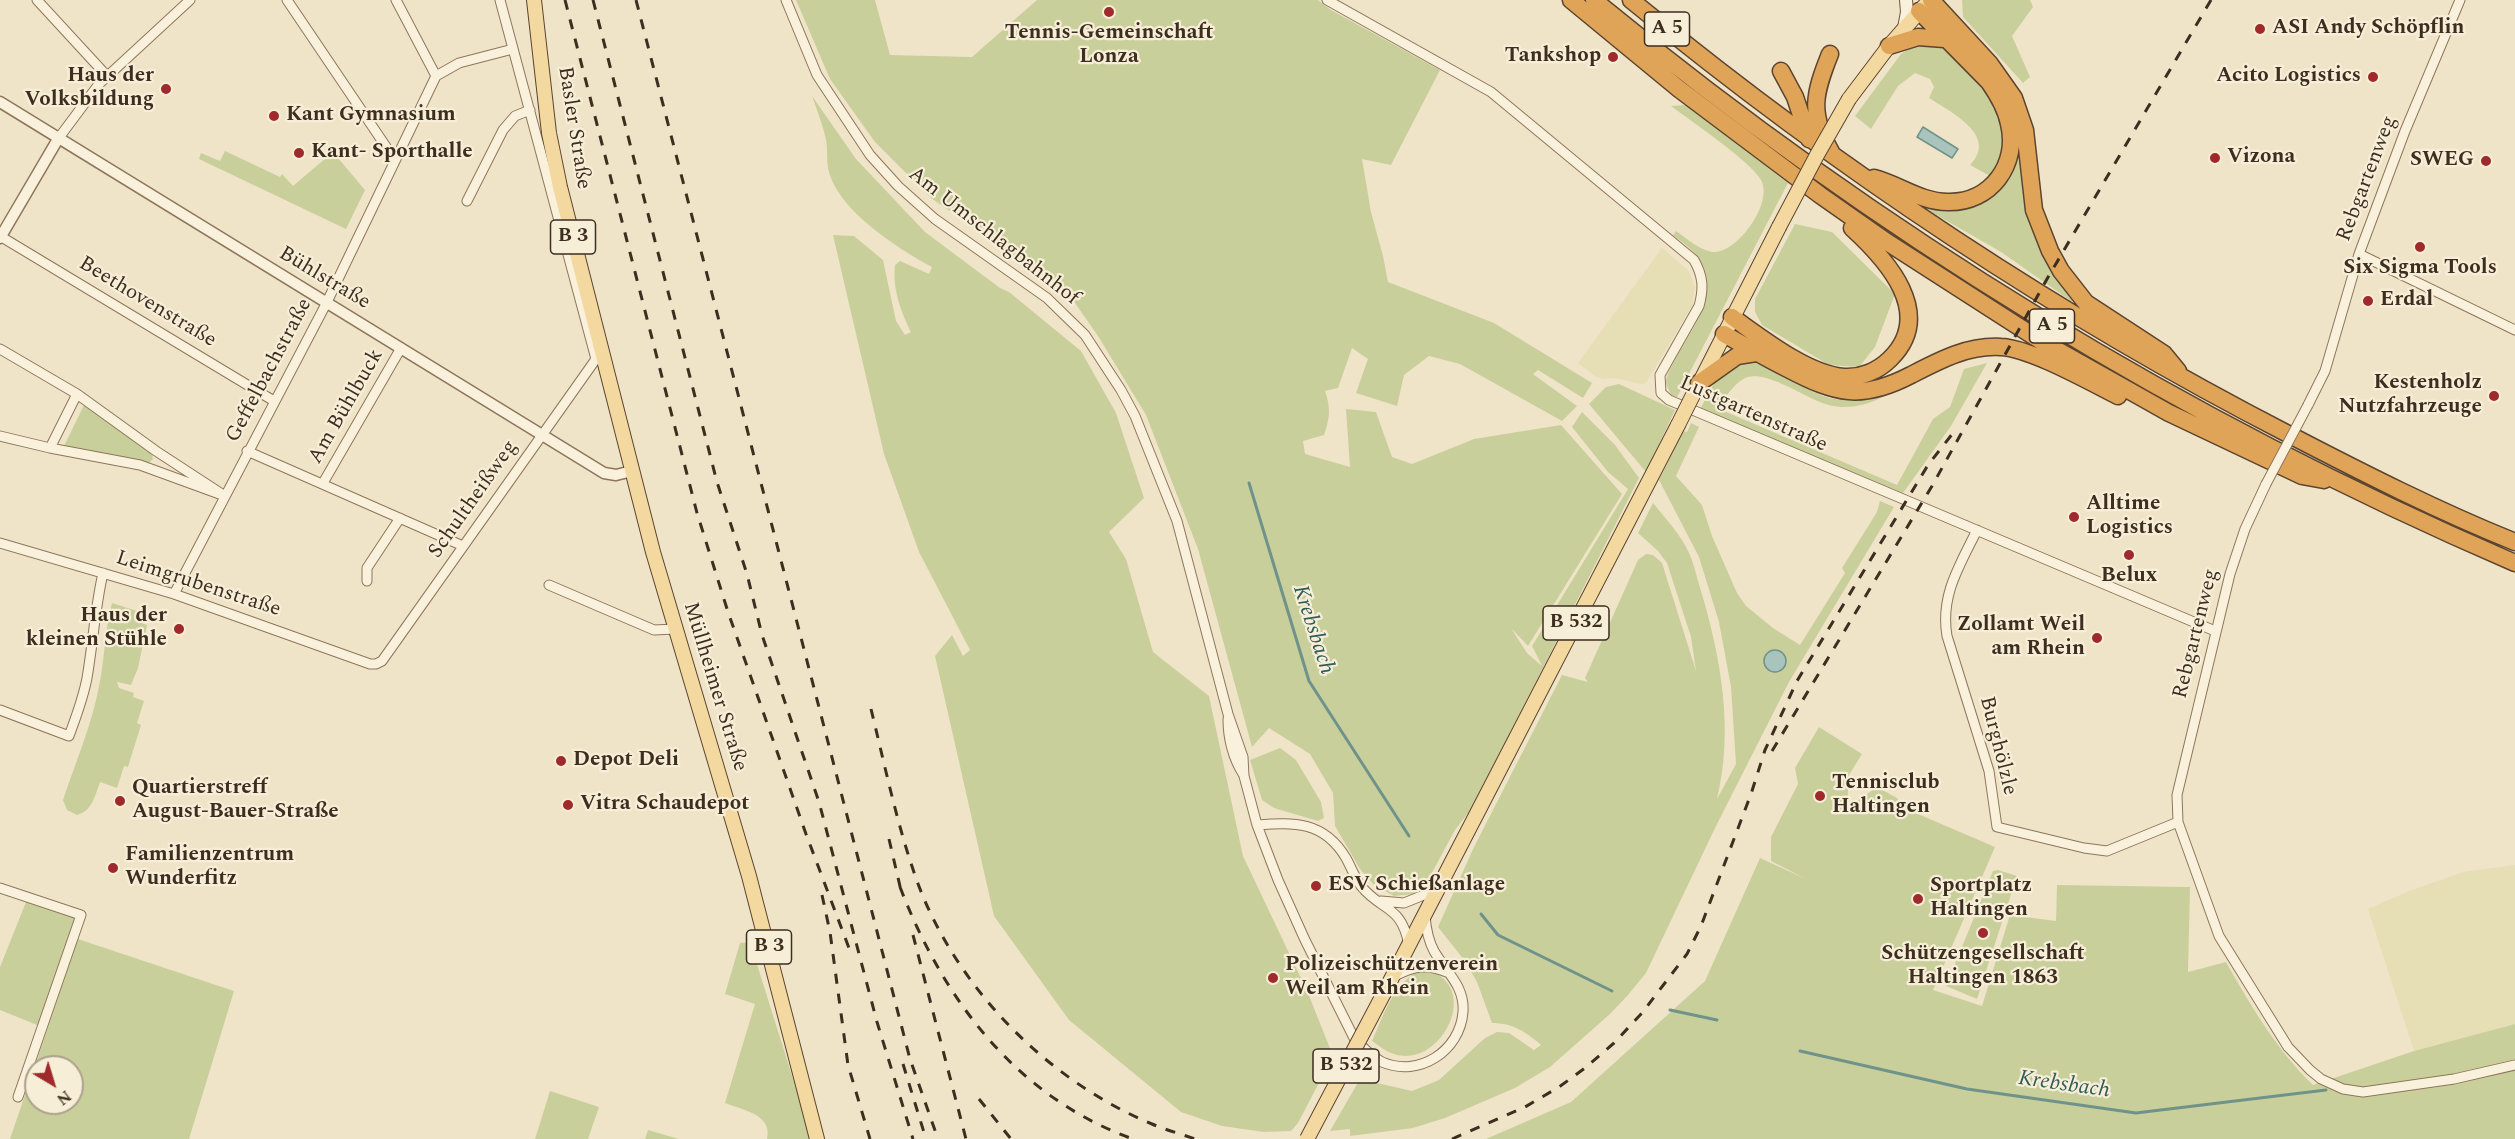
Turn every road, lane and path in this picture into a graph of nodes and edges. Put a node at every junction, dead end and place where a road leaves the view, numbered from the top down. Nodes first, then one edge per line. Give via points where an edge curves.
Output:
1 (38, 0) edge
2 (190, 0) edge
3 (287, 0) edge
4 (396, 0) edge
5 (500, 0) edge
6 (534, 0) edge
7 (786, 0) edge
8 (1327, 0) edge
9 (1571, 0) edge
10 (1594, 0) edge
11 (1631, 0) edge
12 (2460, 0) edge
13 (1919, 2) edge
14 (1944, 39) junction
15 (1889, 46) junction
16 (513, 49) junction
17 (1830, 54) dead end
18 (1781, 71) dead end
19 (107, 76) junction
20 (436, 76) junction
21 (0, 102) edge
22 (530, 110) junction
23 (58, 139) junction
24 (1809, 139) junction
25 (1834, 158) junction
26 (395, 160) junction
27 (1856, 172) junction
28 (1820, 195) junction
29 (467, 201) dead end
30 (0, 237) edge
31 (2359, 254) junction
32 (326, 304) junction
33 (1732, 317) junction
34 (2515, 330) edge
35 (1724, 334) junction
36 (401, 348) junction
37 (0, 349) edge
38 (1756, 353) junction
39 (2184, 379) junction
40 (1697, 387) junction
41 (77, 394) junction
42 (274, 401) junction
43 (2169, 413) junction
44 (542, 434) junction
45 (0, 436) edge
46 (50, 448) junction
47 (248, 451) junction
48 (632, 471) junction
49 (2337, 481) junction
50 (323, 483) junction
51 (225, 496) junction
52 (400, 518) junction
53 (1977, 530) junction
54 (2515, 542) edge
55 (0, 544) edge
56 (463, 546) junction
57 (2515, 563) edge
58 (103, 573) junction
59 (367, 581) dead end
60 (549, 585) dead end
61 (174, 594) junction
62 (675, 629) junction
63 (2216, 631) junction
64 (382, 661) joint
65 (0, 710) edge
66 (2178, 822) junction
67 (1257, 825) junction
68 (0, 888) edge
69 (1438, 889) junction
70 (1380, 901) junction
71 (1425, 915) junction
72 (1409, 945) junction
73 (1449, 973) junction
74 (1393, 977) junction
75 (2515, 1065) edge
76 (18, 1097) dead end
77 (817, 1139) edge
78 (1308, 1139) edge

1 - 19 street
2 - 19 street
3 - 26 street
4 - 20 street
5 - 16 street
6 - 48 main road, Basler Straße / B 3 via 560,187
7 - 67 street, Am Umschlagbahnhof via 817,75 870,155 935,219 1047,298 1085,335 1115,378 1135,416 1177,521 1243,757
8 - 53 street, Lustgartenstraße via 1491,92 1694,260 1703,281 1703,294 1660,375 1661,393 1669,400
9 - 28 highway via 1679,89
10 - 49 highway, A 5 via 1783,146 1942,257 2132,373
11 - 24 highway, A 5
12 - 31 street, Rebgartenweg via 2413,110
13 - 14 highway
13 - 15 main road, B 532
13 - 39 highway via 1995,70 2014,98 2025,130 2034,210 2061,271 2086,303 2164,354
14 - 15 highway via 1918,37
14 - 27 highway via 1989,82 2004,109 2011,137 2004,171 1981,194 1946,202 1917,196
15 - 33 main road, B 532, bridge via 1849,99 1817,154
16 - 20 street via 459,63
16 - 22 street
17 - 25 highway via 1817,91 1816,117
18 - 24 highway via 1795,97
19 - 23 street
20 - 26 street, Geffelbachstraße
21 - 23 street, Bühlstraße
22 - 29 street via 515,116 503,130
22 - 44 street, Schultheißweg via 596,359
23 - 30 street
23 - 32 street, Bühlstraße
24 - 25 highway, A 5
25 - 27 highway, A 5
26 - 32 street, Geffelbachstraße
27 - 39 highway, A 5 via 2047,300
28 - 33 highway via 1878,252 1900,286 1908,312 1907,328 1898,350 1885,364 1867,374 1833,375 1778,348
28 - 43 highway via 2041,340
30 - 42 street, Beethovenstraße
31 - 34 street
31 - 63 street, Rebgartenweg, bridge via 2325,371 2245,529
32 - 36 street, Bühlstraße
32 - 42 street, Geffelbachstraße
33 - 35 main road, B 532
35 - 38 highway
35 - 40 main road, B 532
36 - 44 street, Bühlstraße
36 - 50 street, Am Bühlbuck
37 - 41 street
38 - 40 highway via 1728,360
38 - 43 highway via 1821,387 1845,392 1889,386 1957,352 2003,346 2022,351 2155,413
39 - 54 highway, A 5 via 2330,456
40 - 69 main road, B 532, bridge
41 - 46 street
41 - 51 street
42 - 47 street, Geffelbachstraße
43 - 49 highway via 2302,476
44 - 48 street, Bühlstraße via 604,473
44 - 56 street, Schultheißweg
45 - 46 street
46 - 51 street via 140,465
47 - 50 street
47 - 51 street, Geffelbachstraße
48 - 62 main road, Müllheimer Straße / B 3
49 - 57 highway, A 5
50 - 52 street
51 - 61 street, Geffelbachstraße
52 - 56 street
52 - 59 street via 367,568
53 - 63 street, Lustgartenstraße
53 - 66 street, Burghölzle via 1953,578 1944,617 1989,771 1997,827 2107,850
55 - 58 street, Leimgrubenstraße
56 - 64 street, Schultheißweg
58 - 61 street, Leimgrubenstraße
58 - 65 street via 81,705 69,736
60 - 62 street via 654,630
61 - 64 street, Leimgrubenstraße via 370,664
62 - 77 main road, Müllheimer Straße / B 3 via 752,886
63 - 66 street, Rebgartenweg via 2177,795
66 - 75 street, Rebgartenweg via 2219,936 2288,1047 2321,1078 2353,1092 2375,1092
67 - 70 street via 1289,822 1323,834 1346,857 1362,887
67 - 73 street, Am Umschlagbahnhof via 1305,940 1348,1026 1367,1052 1382,1062 1402,1066 1423,1064 1445,1051 1457,1036 1463,1013 1461,993
68 - 76 street via 81,915
69 - 70 street via 1404,903
69 - 71 main road, B 532
70 - 72 street via 1402,921
71 - 72 main road, B 532
71 - 73 street, Am Umschlagbahnhof via 1430,944
72 - 74 main road, B 532
73 - 74 street via 1429,965
74 - 78 main road, B 532, bridge

